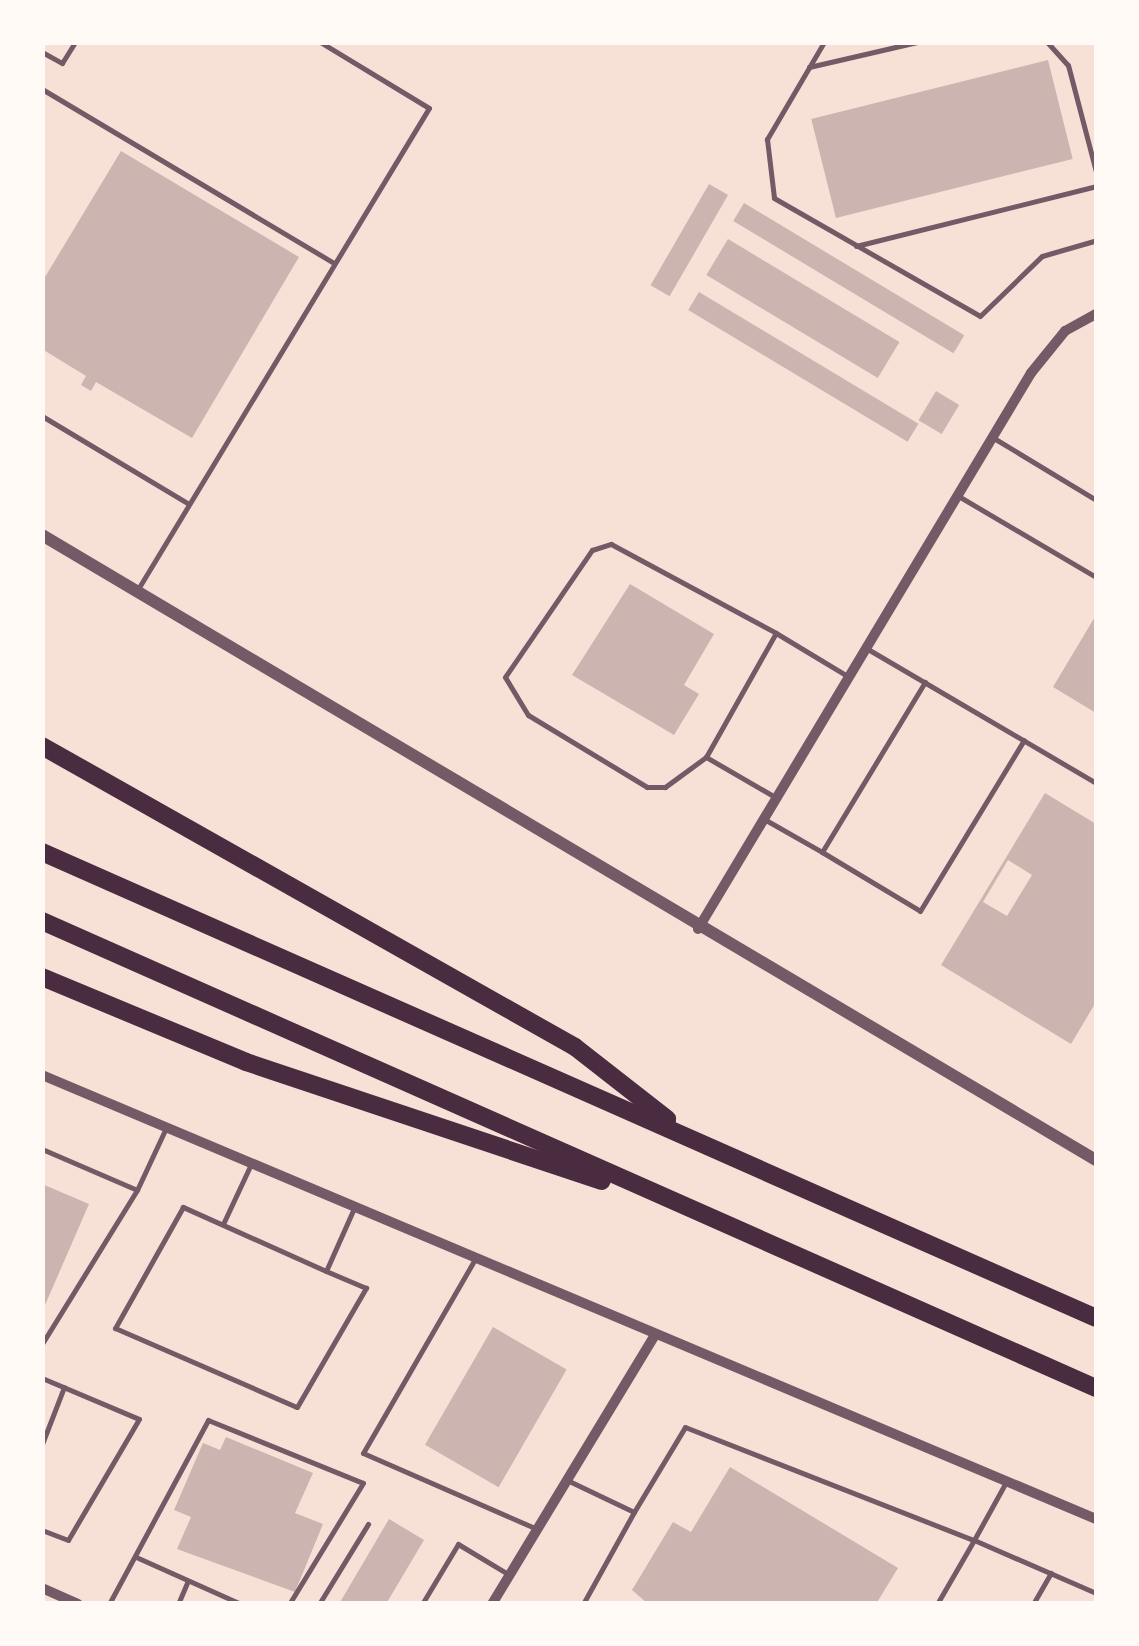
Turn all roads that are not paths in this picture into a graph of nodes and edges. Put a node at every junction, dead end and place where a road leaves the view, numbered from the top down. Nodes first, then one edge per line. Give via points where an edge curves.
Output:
1 (74, 42) edge
2 (320, 42) edge
3 (824, 42) edge
4 (917, 42) edge
5 (1047, 42) edge
6 (42, 52) edge
7 (809, 67) junction
8 (42, 89) edge
9 (1096, 186) edge
10 (1094, 241) junction
11 (856, 246) junction
12 (1096, 249) edge
13 (334, 264) junction
14 (1096, 314) edge
15 (42, 416) edge
16 (992, 438) junction
17 (957, 496) junction
18 (1096, 500) edge
19 (189, 504) junction
20 (42, 535) edge
21 (1096, 577) edge
22 (136, 592) junction
23 (776, 633) junction
24 (866, 648) junction
25 (849, 676) junction
26 (925, 682) junction
27 (1024, 740) junction
28 (42, 746) edge
29 (706, 756) junction
30 (1096, 783) edge
31 (776, 798) junction
32 (764, 818) junction
33 (42, 852) edge
34 (822, 852) junction
35 (42, 921) edge
36 (698, 929) junction
37 (42, 977) edge
38 (42, 1075) edge
39 (166, 1128) junction
40 (692, 1138) junction
41 (42, 1150) edge
42 (1096, 1160) edge
43 (251, 1164) junction
44 (136, 1190) junction
45 (354, 1208) junction
46 (223, 1224) junction
47 (476, 1260) junction
48 (326, 1271) junction
49 (1096, 1318) edge
50 (654, 1336) junction
51 (996, 1342) junction
52 (42, 1344) edge
53 (42, 1378) edge
54 (64, 1388) junction
55 (1096, 1388) edge
56 (42, 1444) edge
57 (567, 1480) junction
58 (1006, 1482) junction
59 (634, 1512) junction
60 (1096, 1520) edge
61 (368, 1524) dead end
62 (537, 1529) junction
63 (42, 1530) edge
64 (974, 1540) junction
65 (136, 1557) junction
66 (1051, 1573) junction
67 (510, 1575) junction
68 (188, 1581) junction
69 (42, 1588) edge
70 (1096, 1593) edge
71 (78, 1604) edge
72 (109, 1604) edge
73 (178, 1604) edge
74 (242, 1604) edge
75 (289, 1604) edge
76 (319, 1604) edge
77 (422, 1604) edge
78 (492, 1604) edge
79 (584, 1604) edge
80 (937, 1604) edge
81 (1033, 1604) edge

1 - 6 lane via 62,64
2 - 13 lane via 429,108
3 - 7 lane
4 - 7 lane
5 - 9 lane via 1068,65
7 - 11 lane via 767,138 774,198
8 - 13 lane
9 - 10 lane
9 - 11 lane
10 - 11 lane via 1042,256 980,316
10 - 12 lane
13 - 19 lane
14 - 16 street via 1047,348
15 - 19 lane
16 - 17 street
16 - 18 lane
17 - 21 lane
17 - 24 street
19 - 22 lane
20 - 22 street
22 - 36 street
23 - 25 lane
23 - 29 lane
23 - 29 lane via 611,544 592,550 505,677 528,715 647,787 674,782
24 - 25 street
24 - 26 lane
25 - 31 street
26 - 27 lane
26 - 34 lane
27 - 30 lane
27 - 34 lane via 920,911
28 - 40 highway via 575,1047
29 - 31 lane
31 - 32 street
32 - 34 lane
32 - 36 street
33 - 40 highway
35 - 51 highway
36 - 42 street
37 - 51 highway via 246,1062 556,1162
38 - 39 street
39 - 43 street
39 - 44 lane
40 - 49 highway
41 - 44 lane
43 - 45 street
43 - 46 lane
44 - 52 lane
45 - 47 street
45 - 48 lane
46 - 48 lane
46 - 48 lane via 183,1206 114,1328 297,1408 366,1288
47 - 50 street
47 - 62 lane via 363,1452
50 - 57 street
50 - 58 street
51 - 55 highway
53 - 54 lane
54 - 56 lane
54 - 63 lane via 139,1418 68,1540
57 - 59 lane
57 - 62 street
58 - 60 street
58 - 64 lane
59 - 64 lane via 684,1427
59 - 79 lane
61 - 76 lane
62 - 67 street
64 - 66 lane
64 - 80 lane
65 - 68 lane
65 - 72 lane
65 - 75 lane via 208,1420 363,1483
66 - 70 lane
66 - 81 lane
67 - 77 lane via 458,1544
67 - 78 street
68 - 73 lane
68 - 74 lane
69 - 71 street

